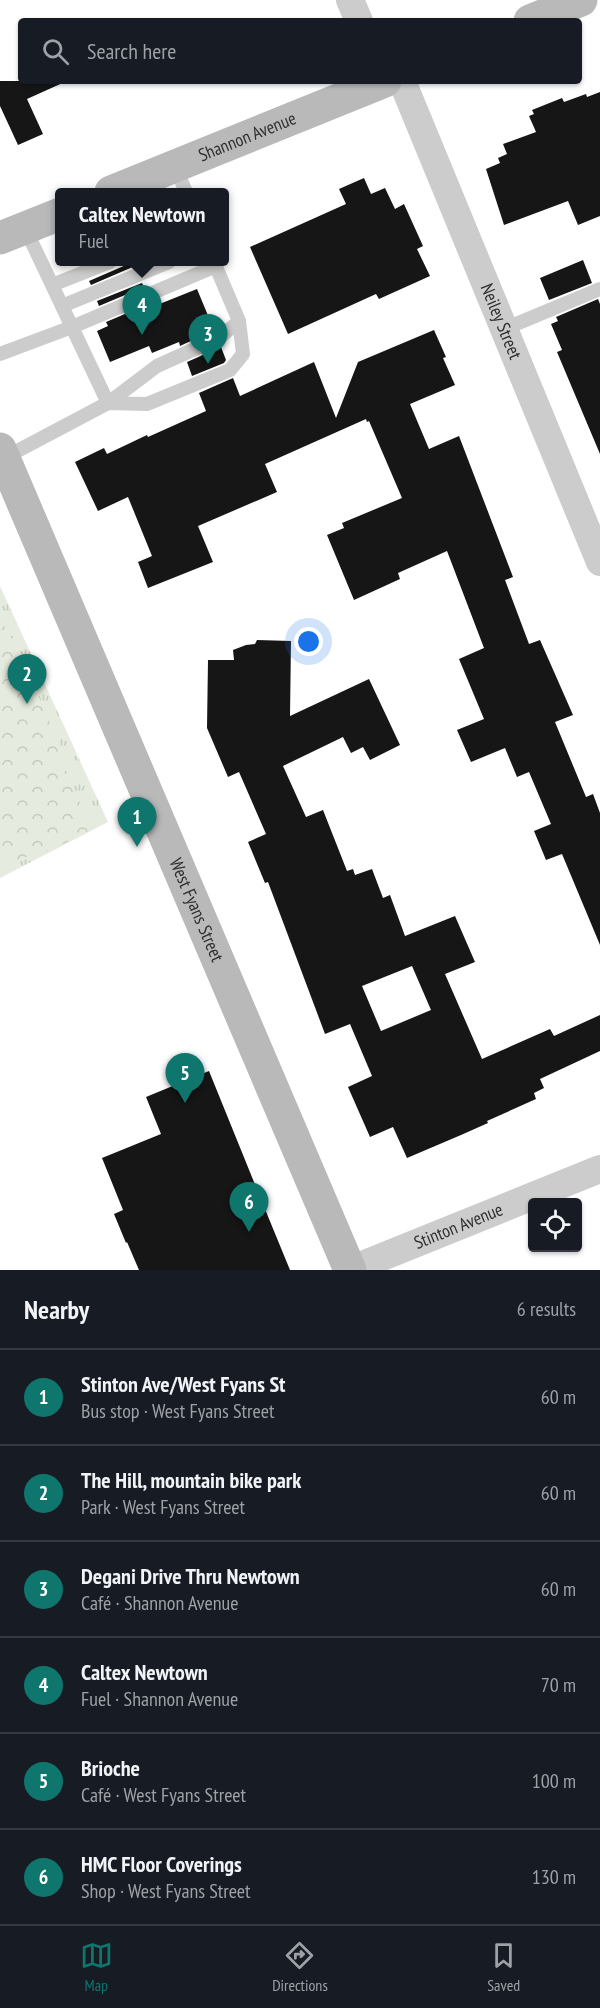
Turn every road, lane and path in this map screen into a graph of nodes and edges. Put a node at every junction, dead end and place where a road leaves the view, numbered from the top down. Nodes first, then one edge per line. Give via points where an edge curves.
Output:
1 (350, 0) edge
2 (581, 0) edge
3 (358, 18) edge
4 (537, 18) edge
5 (378, 84) edge
6 (403, 84) edge
7 (180, 179) edge
8 (132, 188) edge
9 (55, 216) edge
10 (13, 233) edge
11 (98, 266) edge
12 (157, 266) edge
13 (210, 266) edge
14 (216, 266) edge
15 (52, 285) junction
16 (600, 289) edge
17 (62, 306) junction
18 (239, 321) junction
19 (72, 327) junction
20 (504, 328) junction
21 (0, 354) edge
22 (108, 403) junction
23 (4, 464) edge
24 (600, 561) edge
25 (600, 1169) edge
26 (350, 1270) edge

1 - 3 street
2 - 4 main road
5 - 7 main road, Shannon Avenue
6 - 20 street, Neiley Street
7 - 8 main road, Shannon Avenue
9 - 10 main road
10 - 15 lane
11 - 15 lane
12 - 17 lane
13 - 19 lane
14 - 18 lane
15 - 17 lane
16 - 20 lane
17 - 19 lane
18 - 22 lane via 219,338 157,366
18 - 22 lane via 243,354 230,370 147,404
19 - 21 lane
19 - 22 lane
20 - 24 street, Neiley Street
22 - 23 lane
23 - 26 main road, West Fyans Street
25 - 26 street, Stinton Avenue

